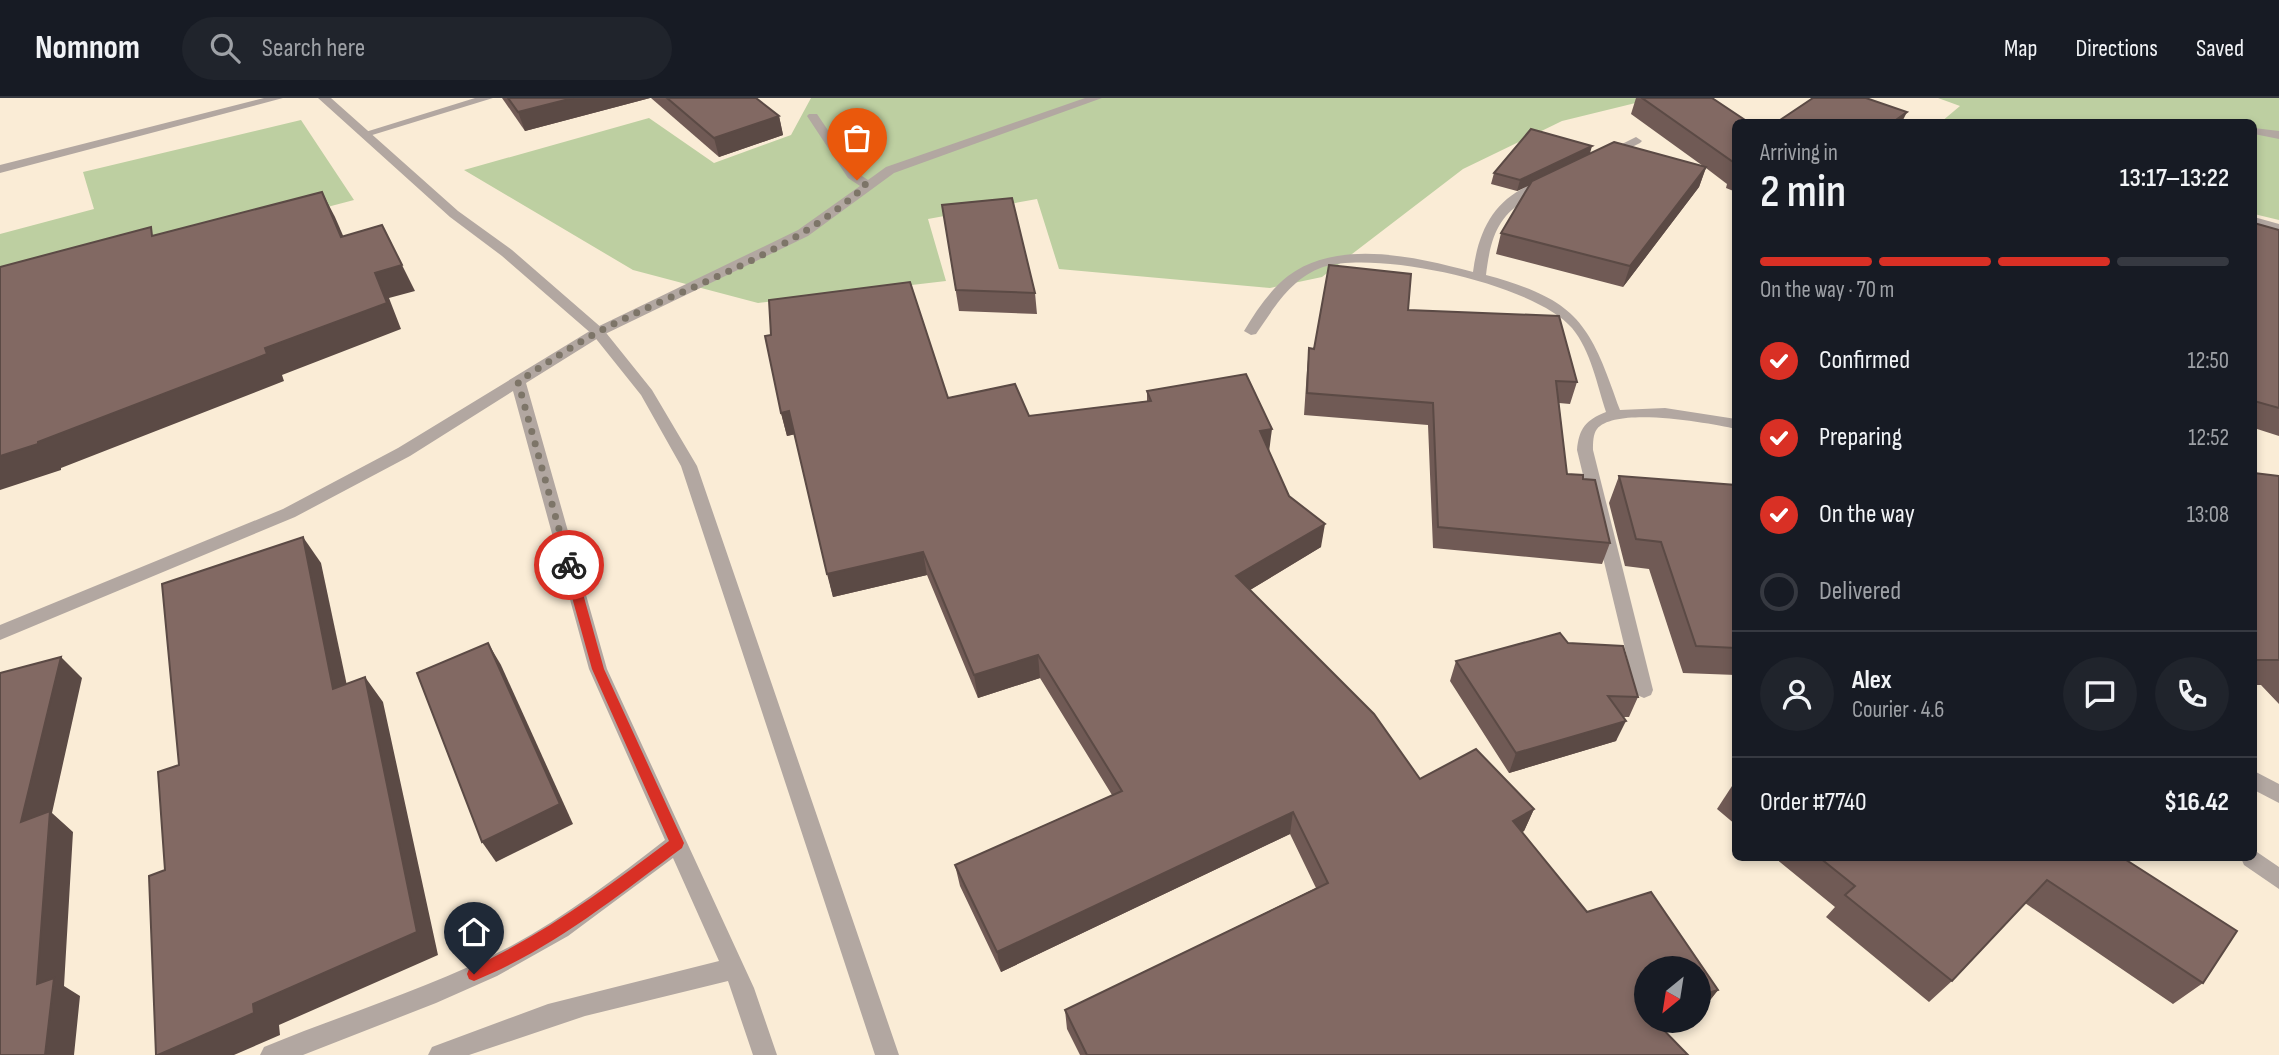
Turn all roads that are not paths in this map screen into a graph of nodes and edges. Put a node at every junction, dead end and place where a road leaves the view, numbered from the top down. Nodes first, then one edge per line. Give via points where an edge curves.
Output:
1 (277, 98) edge
2 (324, 98) edge
3 (487, 98) edge
4 (1096, 98) edge
5 (813, 117) dead end
6 (2257, 131) edge
7 (365, 134) junction
8 (2279, 135) edge
9 (1636, 141) dead end
10 (1598, 159) edge
11 (0, 169) edge
12 (1561, 176) edge
13 (866, 185) junction
14 (2257, 222) edge
15 (2279, 228) edge
16 (1479, 278) junction
17 (1251, 331) dead end
18 (598, 332) junction
19 (518, 382) junction
20 (1615, 416) junction
21 (1732, 423) edge
22 (0, 634) edge
23 (1644, 690) dead end
24 (2257, 782) edge
25 (2279, 794) edge
26 (677, 843) junction
27 (2255, 861) edge
28 (2279, 878) edge
29 (734, 969) junction
30 (272, 1055) edge
31 (440, 1055) edge
32 (765, 1055) edge
33 (887, 1055) edge

1 - 11 street
2 - 7 street
3 - 7 street
4 - 13 street via 902,164
5 - 13 street via 852,175
6 - 8 street
7 - 18 street
9 - 10 street
12 - 16 street via 1508,203 1493,219
13 - 18 street via 822,221 782,244
14 - 15 street
16 - 17 street via 1349,257 1293,278 1274,294
16 - 20 street via 1546,302 1577,325
18 - 19 street
18 - 33 street via 647,393 689,466
19 - 22 street via 404,452 289,513
19 - 26 street via 598,669
20 - 21 street via 1671,413
20 - 23 street via 1595,422 1586,432 1585,450
24 - 25 street
26 - 29 street
26 - 30 street via 570,922 518,953
27 - 28 street
29 - 31 street via 572,1007
29 - 32 street

